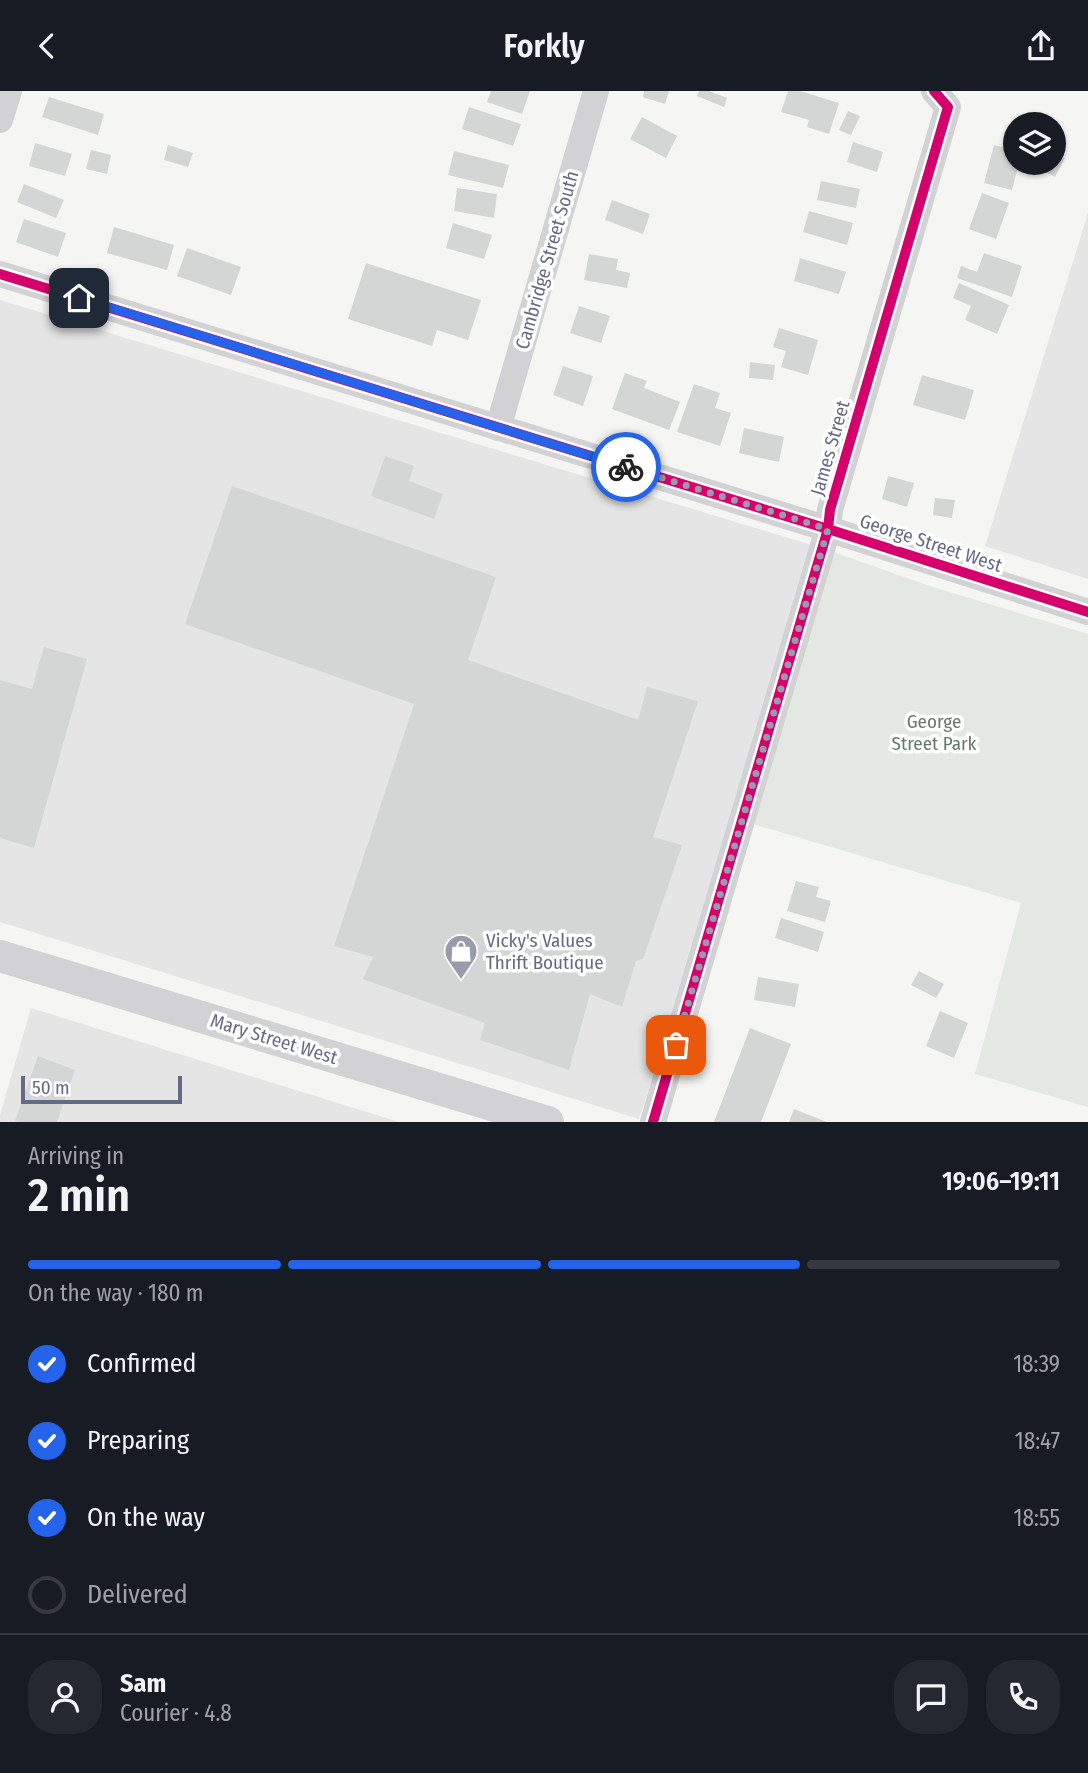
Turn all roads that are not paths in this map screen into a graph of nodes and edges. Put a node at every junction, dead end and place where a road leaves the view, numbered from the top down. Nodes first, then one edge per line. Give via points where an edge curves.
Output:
1 (9, 91) edge
2 (596, 91) edge
3 (941, 99) edge
4 (0, 120) edge
5 (0, 274) edge
6 (498, 428) junction
7 (828, 529) junction
8 (1088, 613) edge
9 (0, 955) edge
10 (548, 1122) edge
11 (653, 1122) edge

1 - 4 street
2 - 6 street, Cambridge Street South
3 - 7 street, James Street
5 - 6 street, George Street West
6 - 7 street, George Street West
7 - 8 street, George Street West
7 - 11 street, James Street
9 - 10 street, Mary Street West

